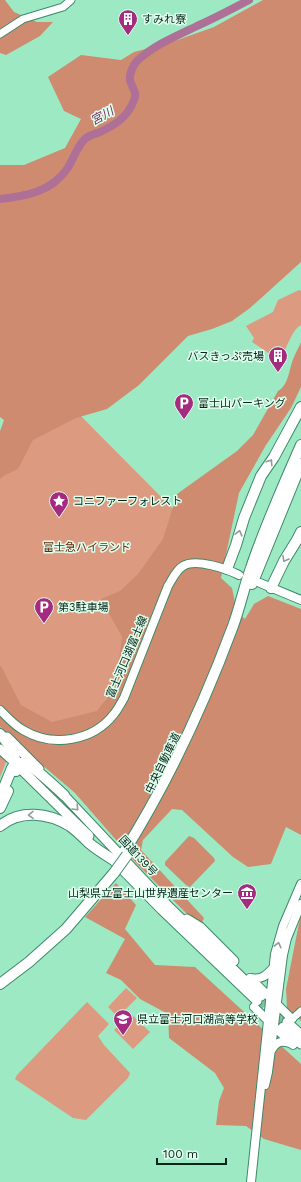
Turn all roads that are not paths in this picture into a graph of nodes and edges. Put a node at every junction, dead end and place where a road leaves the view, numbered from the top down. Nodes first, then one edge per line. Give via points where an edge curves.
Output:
1 (71, 0) edge
2 (0, 34) edge
3 (301, 407) edge
4 (301, 445) edge
5 (301, 464) edge
6 (278, 508) junction
7 (301, 532) edge
8 (227, 569) junction
9 (239, 575) dead end
10 (260, 583) dead end
11 (271, 588) junction
12 (301, 600) edge
13 (0, 710) edge
14 (0, 730) edge
15 (0, 734) edge
16 (0, 749) edge
17 (16, 765) junction
18 (64, 795) junction
19 (0, 797) edge
20 (0, 808) edge
21 (0, 826) edge
22 (112, 859) junction
23 (113, 872) junction
24 (301, 884) edge
25 (301, 904) edge
26 (165, 908) junction
27 (273, 968) junction
28 (250, 978) junction
29 (0, 979) edge
30 (0, 984) edge
31 (260, 1000) junction
32 (273, 1005) junction
33 (301, 1011) edge
34 (275, 1015) junction
35 (281, 1022) junction
36 (301, 1027) edge
37 (301, 1035) edge
38 (297, 1044) edge
39 (271, 1052) junction
40 (301, 1053) edge
41 (257, 1121) junction
42 (251, 1182) edge

1 - 2 street via 63,7 22,19
8 -> 3 highway via 261,476
4 - 6 highway
5 - 6 highway
6 - 23 highway, 中央自動車道, bridge via 195,724 172,775 153,812
7 -> 11 highway
8 - 9 main road, 富士河口湖富士線
8 - 13 main road, 富士河口湖富士線 via 199,563 184,565 176,574 168,586 124,698 114,714 98,728 70,739 41,738 23,730
10 - 11 main road
11 - 12 main road
14 - 18 highway, 国道139号
15 - 17 highway via 13,751
16 - 17 highway, 国道139号
17 - 18 highway via 21,763 30,766
17 - 19 highway via 12,768
17 - 20 highway via 14,779
17 - 22 highway, 国道139号
18 -> 26 highway, 国道139号
22 -> 21 highway via 69,825 46,816 20,816
22 - 26 highway, 国道139号
23 - 29 highway, 中央自動車道 via 63,926
23 - 30 highway, 中央自動車道 via 66,929
27 -> 24 main road via 282,931
25 - 32 main road via 284,947
26 - 28 highway via 200,927
26 - 31 highway, 国道139号
27 - 28 main road via 260,979
27 - 31 main road
28 - 31 main road
31 - 32 main road
31 - 32 main road via 262,1008
31 - 35 main road
32 - 34 main road
32 - 35 main road
32 - 35 main road
33 - 35 street
34 - 35 main road
34 - 35 main road via 286,1015
35 - 36 highway
35 - 37 highway
35 - 38 highway
35 - 39 main road
35 - 41 main road
38 - 39 main road via 279,1042 273,1046
38 - 40 highway
39 - 41 main road
41 - 42 main road

